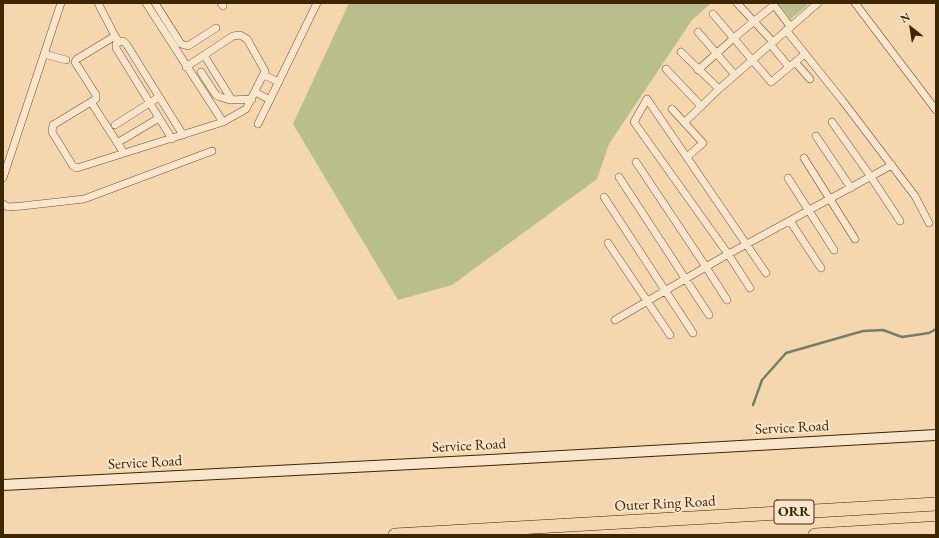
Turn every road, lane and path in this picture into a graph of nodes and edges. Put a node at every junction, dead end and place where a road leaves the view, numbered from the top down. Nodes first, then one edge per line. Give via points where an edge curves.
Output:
1 (61, 3) edge
2 (98, 3) edge
3 (146, 3) edge
4 (155, 3) edge
5 (317, 3) edge
6 (737, 3) edge
7 (818, 3) edge
8 (855, 3) edge
9 (774, 4) edge
10 (713, 14) dead end
11 (754, 22) junction
12 (216, 28) dead end
13 (788, 28) junction
14 (698, 32) dead end
15 (735, 37) junction
16 (117, 39) junction
17 (772, 43) junction
18 (681, 52) dead end
19 (716, 53) junction
20 (44, 54) junction
21 (805, 54) junction
22 (204, 55) junction
23 (66, 60) dead end
24 (753, 60) junction
25 (792, 64) junction
26 (186, 67) junction
27 (666, 69) dead end
28 (698, 70) junction
29 (201, 72) dead end
30 (264, 75) junction
31 (735, 75) junction
32 (810, 79) dead end
33 (279, 82) junction
34 (719, 89) junction
35 (255, 92) junction
36 (159, 96) junction
37 (252, 99) junction
38 (232, 100) junction
39 (270, 100) junction
40 (91, 102) junction
41 (150, 103) junction
42 (701, 106) junction
43 (672, 109) dead end
44 (936, 110) edge
45 (159, 118) junction
46 (223, 122) junction
47 (684, 122) junction
48 (832, 122) dead end
49 (258, 124) dead end
50 (115, 125) dead end
51 (183, 135) junction
52 (816, 136) dead end
53 (172, 139) junction
54 (117, 143) junction
55 (212, 151) dead end
56 (124, 153) junction
57 (687, 157) junction
58 (804, 158) dead end
59 (636, 162) dead end
60 (892, 165) junction
61 (619, 177) dead end
62 (871, 177) junction
63 (3, 178) edge
64 (788, 178) dead end
65 (851, 188) junction
66 (604, 197) dead end
67 (830, 199) junction
68 (3, 204) edge
69 (809, 210) junction
70 (790, 221) junction
71 (900, 221) dead end
72 (929, 223) dead end
73 (855, 238) dead end
74 (608, 243) dead end
75 (747, 244) junction
76 (834, 250) dead end
77 (728, 254) junction
78 (706, 266) junction
79 (821, 268) dead end
80 (766, 273) dead end
81 (687, 278) junction
82 (750, 288) dead end
83 (665, 291) junction
84 (726, 300) dead end
85 (648, 301) junction
86 (709, 315) dead end
87 (615, 320) dead end
88 (693, 333) dead end
89 (670, 335) dead end
90 (936, 435) edge
91 (3, 485) edge
92 (936, 504) edge
93 (936, 528) edge
94 (395, 535) edge
95 (815, 535) edge

1 - 20 street
2 - 16 street
3 - 26 street
4 - 12 street via 181,44 188,46
5 - 33 street
6 - 11 street
7 - 13 street
8 - 44 street
9 - 11 street
9 - 13 street
10 - 15 street
11 - 15 street
11 - 17 street
13 - 17 street
13 - 21 street
14 - 19 street
15 - 19 street
15 - 24 street
16 - 36 street via 126,43
16 - 40 street via 75,62 96,95 96,99
16 - 41 street via 116,48
17 - 24 street
17 - 25 street
18 - 28 street
19 - 28 street
19 - 31 street
20 - 23 street
20 - 63 street
21 - 25 street
21 - 60 street
22 - 26 street
22 - 30 street via 233,36 242,35 265,69
22 - 38 street
24 - 25 street via 771,82
24 - 31 street
25 - 32 street
26 - 46 street
27 - 42 street
28 - 34 street
29 - 38 street via 216,94
30 - 33 street
30 - 35 street
31 - 34 street
33 - 39 street
34 - 42 street
35 - 37 street
35 - 39 street
36 - 41 street
36 - 51 street
37 - 38 street
37 - 46 street via 246,109
39 - 49 street
40 - 54 street
40 - 56 street via 53,126 52,132 73,166 77,168
41 - 45 street
41 - 50 street
42 - 47 street
43 - 47 street
45 - 53 street
45 - 54 street
46 - 51 street
47 - 57 street via 703,143
48 - 62 street
51 - 53 street
52 - 65 street
53 - 56 street
54 - 56 street
55 - 68 street via 84,199 8,207
57 - 75 street
57 - 77 street via 647,99 634,122
58 - 67 street
59 - 78 street
60 - 62 street
60 - 72 street via 915,196
61 - 81 street
62 - 65 street
62 - 71 street
64 - 69 street
65 - 67 street
66 - 83 street
67 - 69 street
67 - 73 street
69 - 70 street
69 - 76 street
70 - 75 street
70 - 79 street
74 - 85 street
75 - 77 street
75 - 80 street
77 - 78 street
77 - 82 street
78 - 81 street
78 - 84 street
81 - 83 street
81 - 86 street
83 - 85 street
83 - 88 street
85 - 87 street
85 - 89 street
90 - 91 main road, Service Road
92 - 94 highway, Outer Ring Road / ORR
93 - 95 highway, ORR

